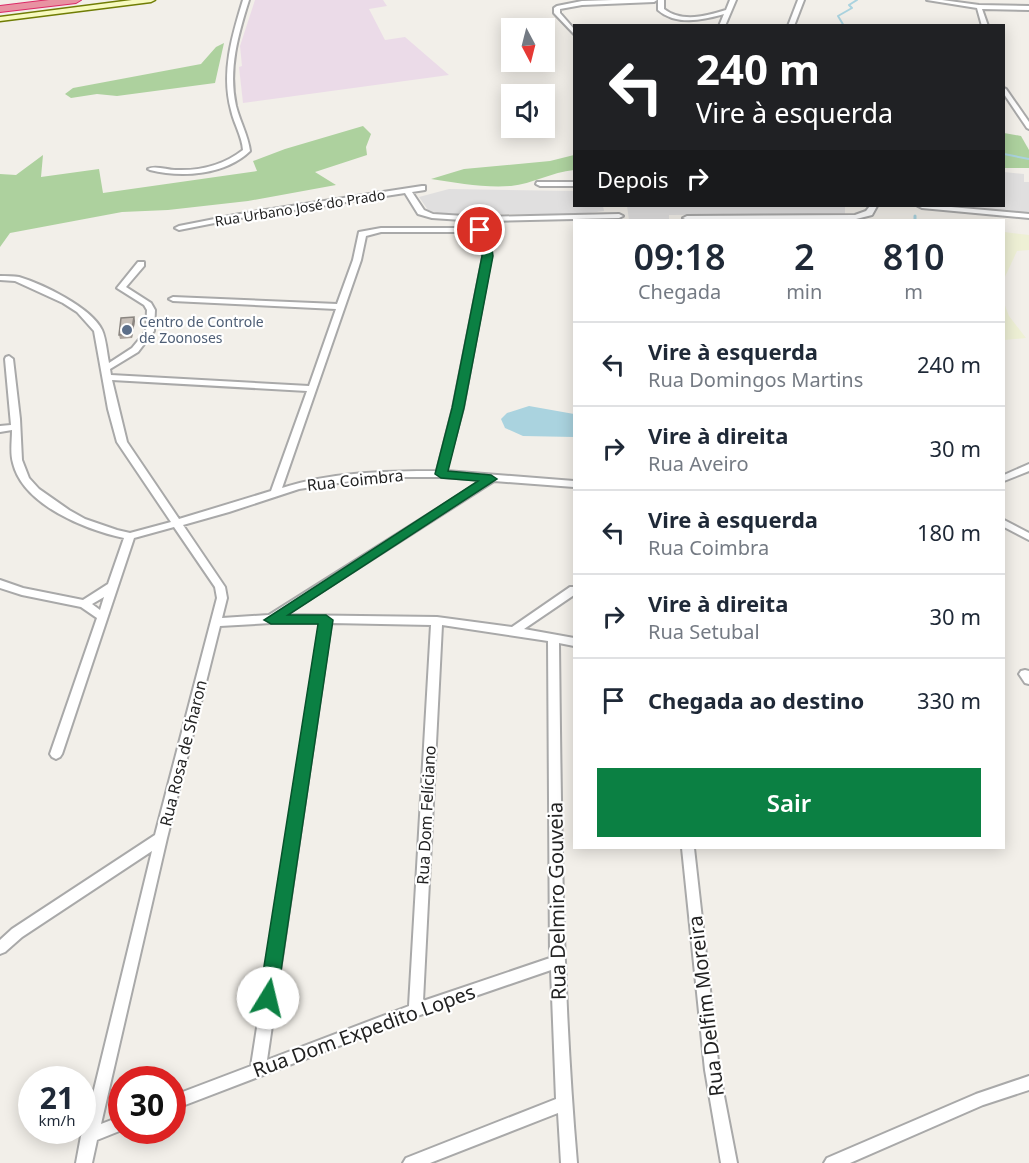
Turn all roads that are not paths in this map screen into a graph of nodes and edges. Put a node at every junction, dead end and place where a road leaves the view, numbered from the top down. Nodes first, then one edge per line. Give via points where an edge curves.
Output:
1 (16, 0) edge
2 (76, 0) edge
3 (151, 0) edge
4 (246, 0) edge
5 (654, 0) edge
6 (662, 0) edge
7 (733, 0) edge
8 (801, 0) edge
9 (930, 0) edge
10 (984, 0) edge
11 (0, 2) edge
12 (979, 7) junction
13 (0, 9) edge
14 (1029, 9) edge
15 (728, 11) junction
16 (0, 19) edge
17 (723, 24) edge
18 (792, 24) edge
19 (984, 24) edge
20 (573, 31) edge
21 (1005, 91) edge
22 (1029, 127) edge
23 (152, 169) dead end
24 (540, 183) dead end
25 (573, 184) edge
26 (422, 188) dead end
27 (408, 191) junction
28 (872, 207) edge
29 (933, 207) edge
30 (428, 216) junction
31 (1029, 216) edge
32 (619, 218) edge
33 (687, 218) dead end
34 (480, 219) junction
35 (179, 228) dead end
36 (429, 230) junction
37 (480, 230) junction
38 (141, 264) dead end
39 (0, 278) edge
40 (173, 299) dead end
41 (339, 307) junction
42 (9, 359) dead end
43 (107, 373) junction
44 (312, 389) junction
45 (16, 427) junction
46 (0, 429) edge
47 (1029, 467) edge
48 (441, 474) junction
49 (1005, 478) edge
50 (491, 479) junction
51 (573, 484) edge
52 (276, 492) junction
53 (177, 522) junction
54 (1005, 524) edge
55 (130, 536) junction
56 (1029, 537) edge
57 (112, 586) junction
58 (1, 587) edge
59 (573, 591) edge
60 (84, 604) junction
61 (102, 617) junction
62 (271, 620) junction
63 (326, 620) junction
64 (437, 621) junction
65 (217, 622) junction
66 (514, 631) junction
67 (553, 638) junction
68 (573, 642) edge
69 (56, 754) dead end
70 (161, 838) junction
71 (688, 849) edge
72 (0, 948) edge
73 (557, 962) junction
74 (416, 1010) junction
75 (258, 1070) junction
76 (1029, 1083) edge
77 (186, 1098) edge
78 (564, 1103) junction
79 (96, 1107) edge
80 (88, 1144) edge
81 (84, 1163) edge
82 (411, 1163) edge
83 (569, 1163) edge
84 (729, 1163) edge
85 (832, 1163) edge

1 - 11 highway
2 - 13 highway
3 - 16 street
4 - 23 street via 229,68 232,100 247,151 206,169 171,173
5 - 20 street via 560,6 557,13
6 - 15 street via 661,10 671,16 700,17
7 - 15 street
8 - 18 street
9 - 12 street
10 - 12 street
12 - 14 street
12 - 19 street
15 - 17 street
21 - 22 street
24 - 25 street
26 - 27 street, Rua Urbano José do Prado
27 - 30 street
27 - 35 street, Rua Urbano José do Prado
28 - 33 street via 869,213 856,217
29 - 31 street
30 - 34 street
30 - 36 street
32 - 34 street
34 - 37 street
36 - 37 street
36 - 41 street via 372,230 362,234 357,260
37 - 48 street via 488,256
38 - 43 street via 121,288 147,303 151,310 150,332
39 - 43 street, Rua Rosa de Sharon via 30,284 80,310 98,330
40 - 41 street
41 - 44 street
42 - 45 street
43 - 44 street
43 - 53 street, Rua Rosa de Sharon via 122,442
44 - 52 street
45 - 46 street
45 - 55 street via 19,467 41,496 96,527
47 - 49 street
48 - 50 street, Rua Coimbra
48 - 52 street, Rua Coimbra via 377,474
50 - 51 street, Rua Coimbra
50 - 62 street
52 - 53 street, Rua Coimbra
53 - 55 street, Rua Coimbra
53 - 65 street, Rua Rosa de Sharon via 220,586
54 - 56 street
55 - 57 street
57 - 60 street
57 - 61 street
58 - 60 street
59 - 66 street
60 - 61 street
61 - 69 street
62 - 63 street
62 - 65 street
63 - 64 street
63 - 75 street
64 - 66 street
64 - 74 street, Rua Dom Felíciano
65 - 70 street, Rua Rosa de Sharon
66 - 67 street
67 - 68 street
67 - 73 street, Rua Delmiro Gouveia
70 - 72 street
70 - 79 street, Rua Rosa de Sharon
71 - 84 street, Rua Delfim Moreira via 712,1070
73 - 74 street, Rua Dom Expedito Lopes
73 - 78 street, Rua Delmiro Gouveia
74 - 75 street, Rua Dom Expedito Lopes
75 - 77 street, Rua Dom Expedito Lopes
76 - 85 street via 981,1099
78 - 82 street
78 - 83 street, Rua Delmiro Gouveia
80 - 81 street, Rua Rosa de Sharon

